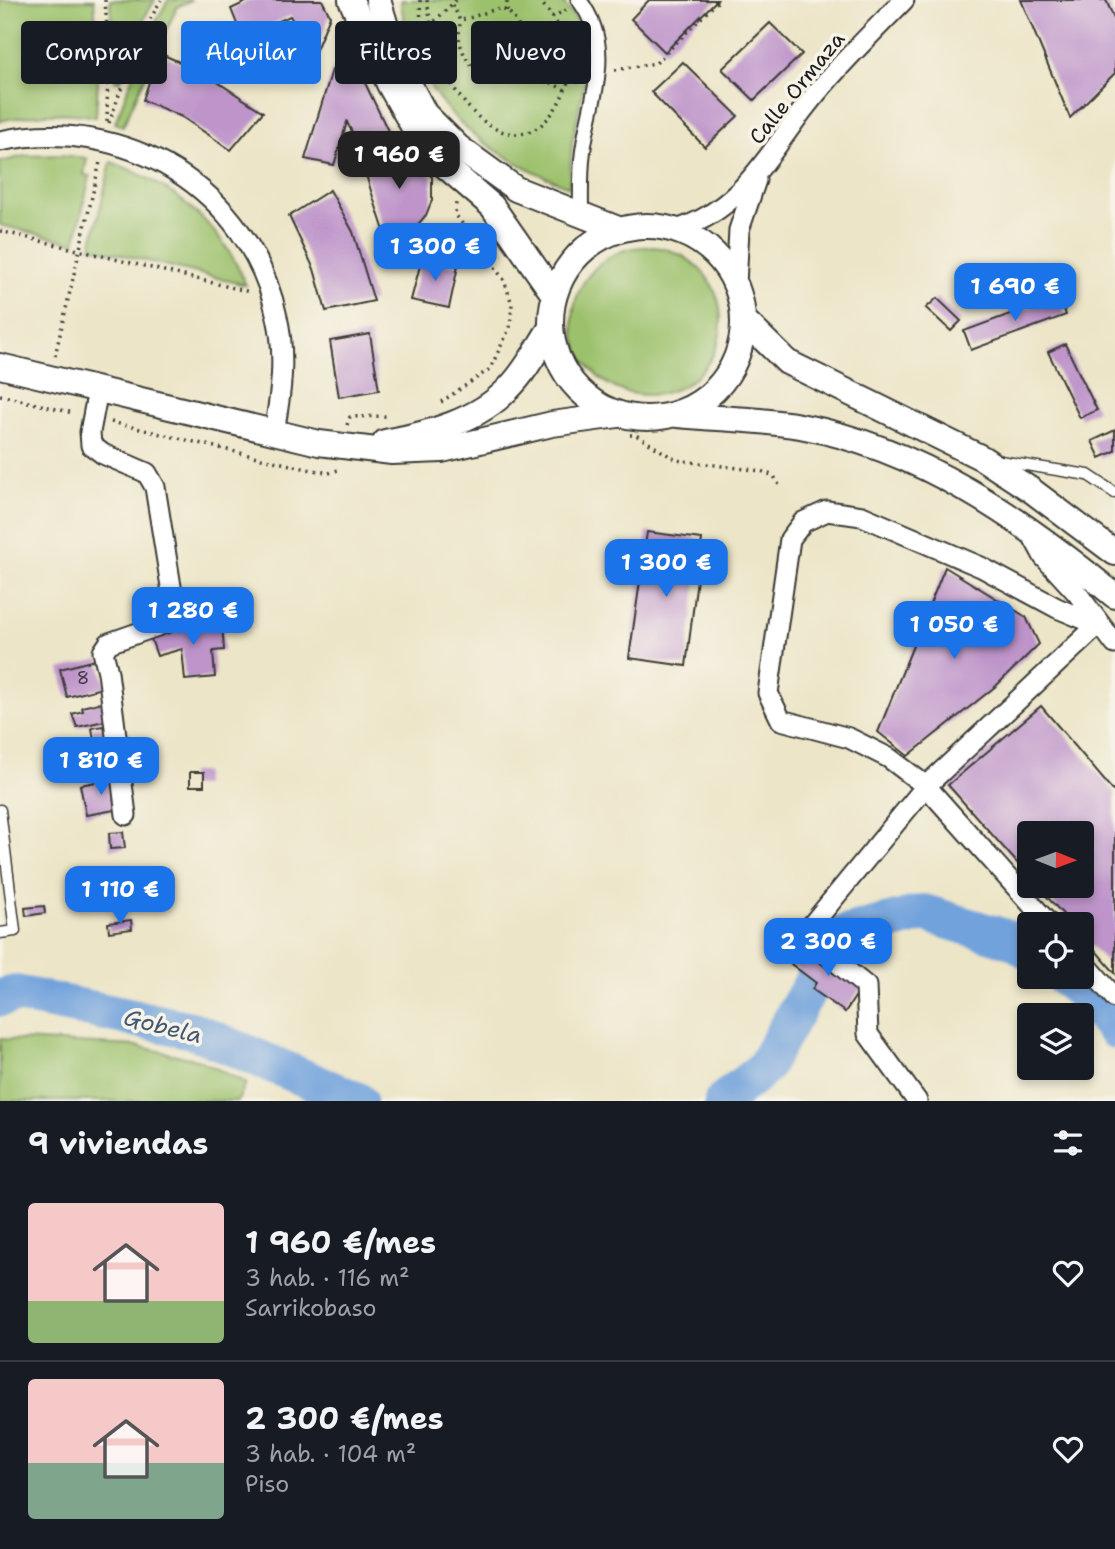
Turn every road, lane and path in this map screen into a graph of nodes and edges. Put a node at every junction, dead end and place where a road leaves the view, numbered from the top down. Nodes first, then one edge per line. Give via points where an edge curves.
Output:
1 (105, 0) edge
2 (161, 0) edge
3 (351, 0) edge
4 (378, 0) edge
5 (420, 0) edge
6 (427, 0) edge
7 (456, 0) edge
8 (507, 0) edge
9 (538, 0) edge
10 (719, 0) edge
11 (904, 0) edge
12 (582, 1) edge
13 (452, 5) junction
14 (507, 11) junction
15 (461, 20) junction
16 (421, 21) edge
17 (430, 21) edge
18 (435, 21) edge
19 (515, 21) edge
20 (555, 21) edge
21 (471, 65) edge
22 (591, 80) edge
23 (598, 80) junction
24 (450, 84) edge
25 (553, 84) edge
26 (567, 84) edge
27 (565, 90) junction
28 (0, 141) edge
29 (103, 150) dead end
30 (757, 176) junction
31 (458, 196) dead end
32 (580, 216) junction
33 (618, 229) junction
34 (676, 230) junction
35 (0, 231) edge
36 (81, 250) junction
37 (736, 284) junction
38 (554, 295) junction
39 (272, 297) junction
40 (743, 319) junction
41 (550, 329) junction
42 (0, 366) edge
43 (50, 379) junction
44 (98, 390) junction
45 (0, 395) edge
46 (432, 407) dead end
47 (398, 415) dead end
48 (677, 415) junction
49 (92, 418) junction
50 (620, 424) junction
51 (274, 432) junction
52 (343, 445) junction
53 (982, 458) junction
54 (780, 487) dead end
55 (1115, 493) edge
56 (1029, 529) junction
57 (1115, 552) edge
58 (1115, 596) edge
59 (1098, 625) junction
60 (1115, 644) edge
61 (926, 786) junction
62 (0, 810) edge
63 (125, 815) dead end
64 (1038, 912) edge
65 (0, 933) edge
66 (1094, 974) edge
67 (1115, 998) edge
68 (917, 1101) edge

1 - 2 path via 107,129 139,39
3 - 38 street via 413,126 443,164 492,205
4 - 32 street via 396,59 425,114 499,179
5 - 16 path
6 - 17 path
7 - 13 path
8 - 14 path
9 - 20 path
10 - 23 path via 656,63
11 - 30 street, Calle Ormaza via 803,111
12 - 23 street via 598,42
13 - 15 path
13 - 18 path
14 - 15 path via 498,9
14 - 19 path
15 - 21 path via 460,42
22 - 23 path
23 - 32 street via 583,153
24 - 27 path via 478,120 496,130 519,132 552,117
25 - 27 path
26 - 27 path
28 - 39 street via 76,135 129,147 176,170 234,222 261,267
29 - 36 path
30 - 34 street, Calle Ormaza via 719,210
30 - 37 street, Calle Ormaza via 740,230
31 - 46 path via 456,214 504,280 512,304 510,327 491,369
32 - 33 street
33 - 34 street via 647,225
33 - 38 street via 578,254
34 - 37 street via 712,251
35 - 36 path
36 - 39 path
36 - 43 path
37 - 40 street
38 - 41 street
39 - 51 street via 282,369
40 - 48 street via 742,340 726,378 704,400
40 - 53 street via 787,362 808,375
41 - 50 street via 571,383
41 - 52 street via 508,390 474,413 422,434
42 - 43 street
43 - 44 street
44 - 49 street
44 - 51 street
45 - 49 path
47 - 52 path via 350,417
48 - 50 street
48 - 56 street via 792,425 865,443 942,476
49 - 52 path via 329,473 338,470
49 - 63 street via 91,445 147,472 155,487 174,605 166,623 109,643 103,652
50 - 52 street via 552,424 433,451 392,452
50 - 54 path via 676,460 761,471 774,476
51 - 52 street
53 - 55 lane via 1088,475
53 - 57 street
56 - 58 street
56 - 59 street via 1044,557
59 - 60 street
59 - 61 street
59 - 61 street via 981,567 862,516 827,511 803,522 790,540 768,693 781,720 849,738 889,758
61 - 64 street
61 - 68 street via 811,926 813,943 866,986 868,1034
62 - 65 lane via 15,931
66 - 67 street

